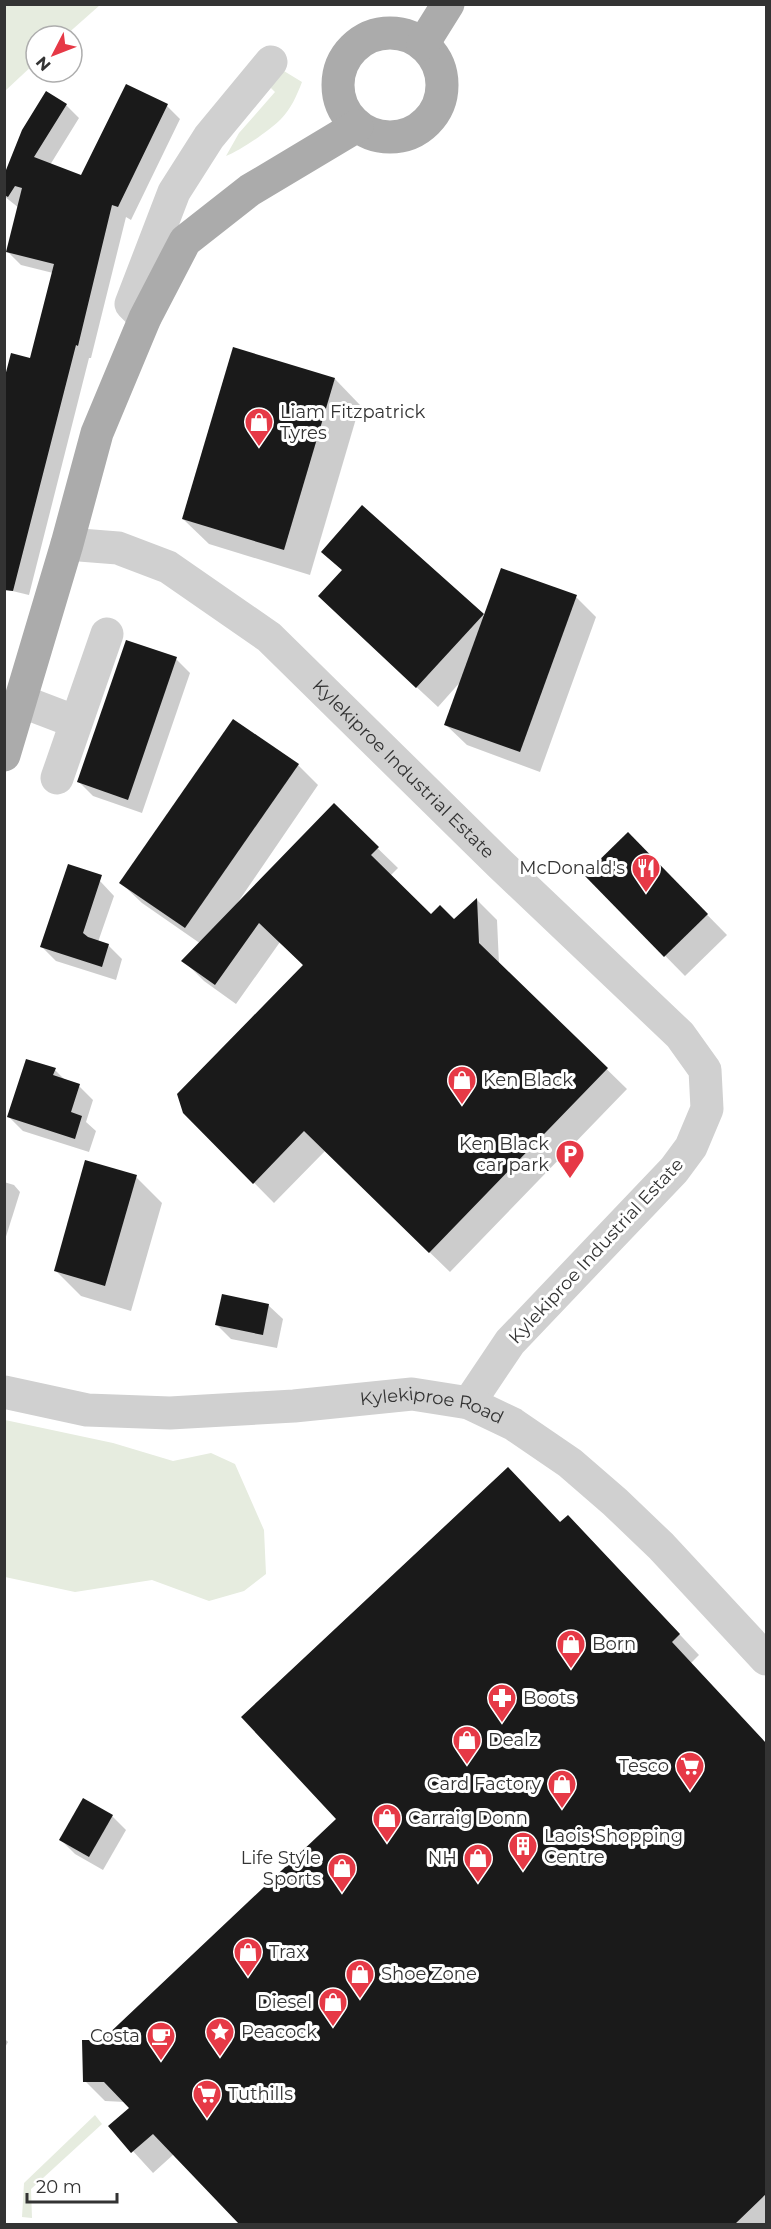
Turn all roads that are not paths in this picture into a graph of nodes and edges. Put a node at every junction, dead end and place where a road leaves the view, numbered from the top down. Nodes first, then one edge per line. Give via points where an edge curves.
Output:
1 (448, 4) edge
2 (423, 44) junction
3 (271, 62) dead end
4 (357, 126) junction
5 (145, 318) junction
6 (67, 543) junction
7 (107, 634) dead end
8 (21, 701) junction
9 (76, 722) junction
10 (7, 746) edge
11 (57, 778) dead end
12 (4, 1392) edge
13 (469, 1403) junction
14 (766, 1659) edge

1 - 2 main road
2 - 4 main road via 437,62 443,84 438,105 426,124 399,137 370,134
2 - 4 main road via 396,33 381,33 354,46 339,72 338,87 340,101
3 - 5 street via 209,137 174,192 131,304
4 - 5 main road via 250,190 185,241
5 - 6 main road via 97,433
6 - 8 main road
6 - 13 street, Kylekiproe Industrial Estate via 118,548 168,567 269,637 680,1035 705,1070 707,1110 691,1147 674,1170 510,1342
7 - 9 street
8 - 9 street
8 - 10 main road
9 - 11 street
12 - 13 street, Kylekiproe Road via 87,1410 170,1413 412,1394
13 - 14 street, Kylekiproe Road via 513,1424 570,1462 661,1546

